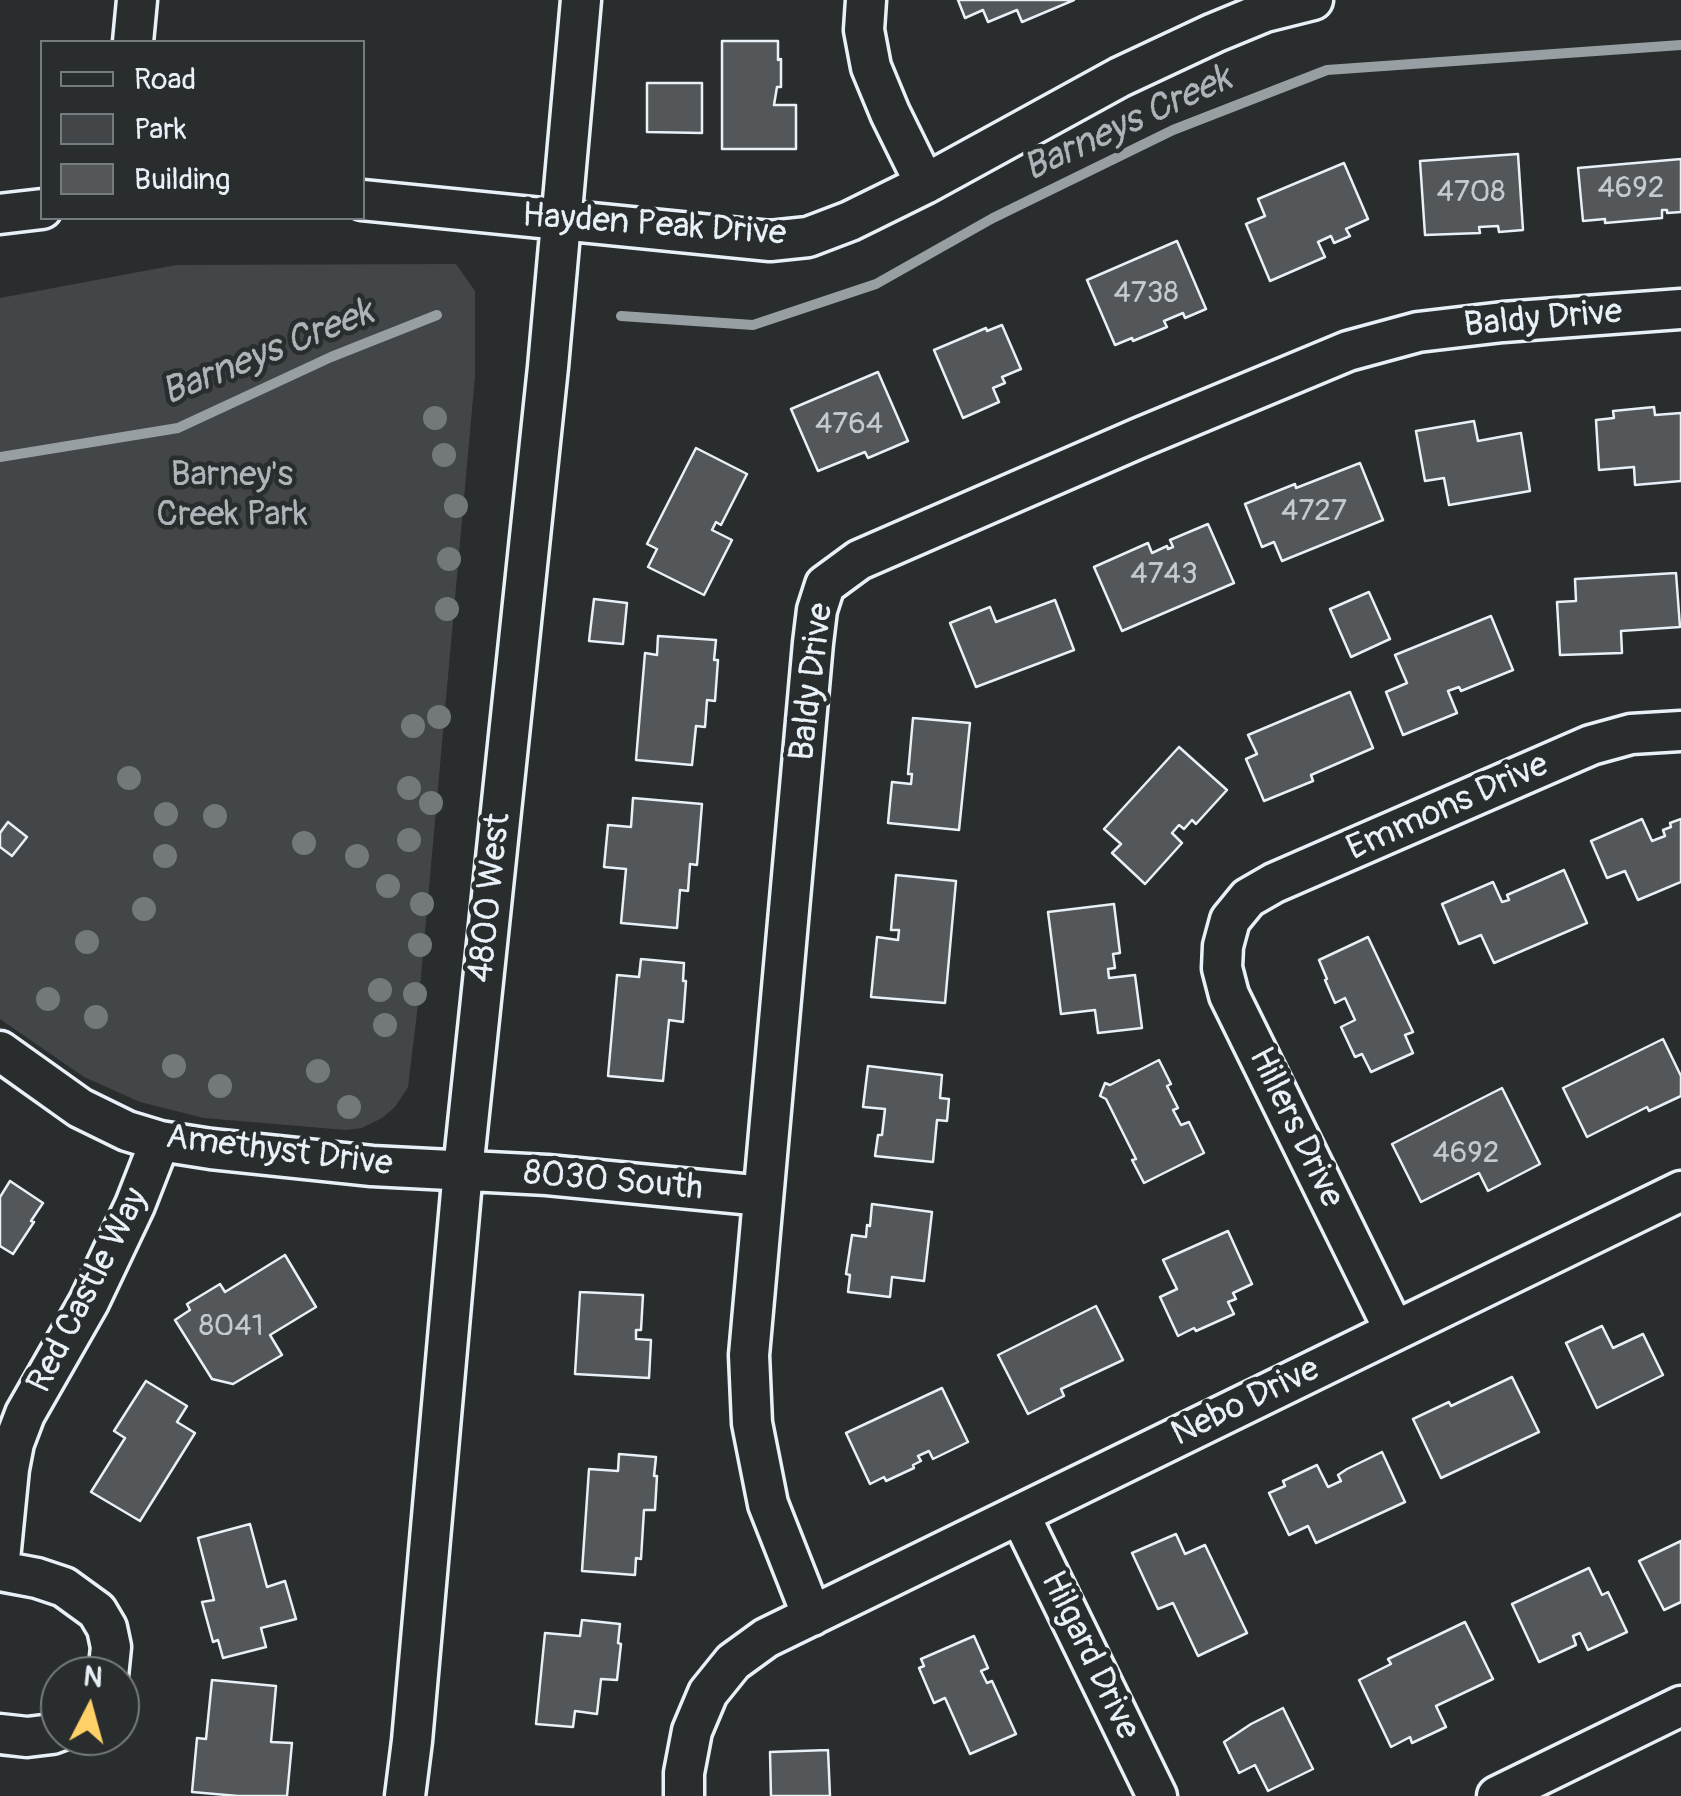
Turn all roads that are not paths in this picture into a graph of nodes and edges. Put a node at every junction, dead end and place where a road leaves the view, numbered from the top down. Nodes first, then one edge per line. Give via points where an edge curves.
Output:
1 (138, 0) edge
2 (582, 0) edge
3 (866, 0) edge
4 (1313, 0) edge
5 (133, 40) edge
6 (925, 184) junction
7 (365, 200) edge
8 (40, 209) edge
9 (0, 214) edge
10 (562, 221) junction
11 (1681, 309) edge
12 (1681, 731) edge
13 (1230, 920) joint
14 (0, 1051) edge
15 (160, 1141) junction
16 (462, 1170) junction
17 (1681, 1191) edge
18 (763, 1196) junction
19 (1394, 1330) junction
20 (1020, 1515) junction
21 (0, 1559) edge
22 (0, 1571) edge
23 (812, 1616) junction
24 (110, 1656) edge
25 (1681, 1706) edge
26 (0, 1734) edge
27 (40, 1735) edge
28 (405, 1796) edge
29 (684, 1796) edge
30 (1157, 1796) edge
31 (1497, 1796) edge

1 - 5 street
2 - 10 street, 4800 West
3 - 6 street via 871,67
4 - 6 street, Hayden Peak Drive via 1265,12 1120,78
6 - 10 street, Hayden Peak Drive via 850,222 770,241
7 - 10 street, Hayden Peak Drive
8 - 9 street
10 - 16 street, 4800 West
11 - 18 street, Baldy Drive via 1418,332 1348,351 860,560 825,585 812,642
12 - 13 street, Emmons Drive via 1591,745 1274,883 1248,898
13 - 19 street, Hillers Drive via 1222,968 1230,996
14 - 15 street, Amethyst Drive via 80,1108
15 - 16 street, Amethyst Drive
15 - 21 street, Red Castle Way via 89,1302 25,1414 14,1444
16 - 18 street, 8030 South
16 - 28 street, 4800 West
17 - 19 street, Nebo Drive
18 - 23 street, Baldy Drive via 749,1355 752,1423 768,1504
19 - 20 street, Nebo Drive
20 - 23 street, Nebo Drive
20 - 30 street, Hilgard Drive
22 - 24 street via 64,1587 97,1610
23 - 29 street, Nebo Drive via 733,1662 708,1694 692,1731
25 - 31 street
26 - 27 street

